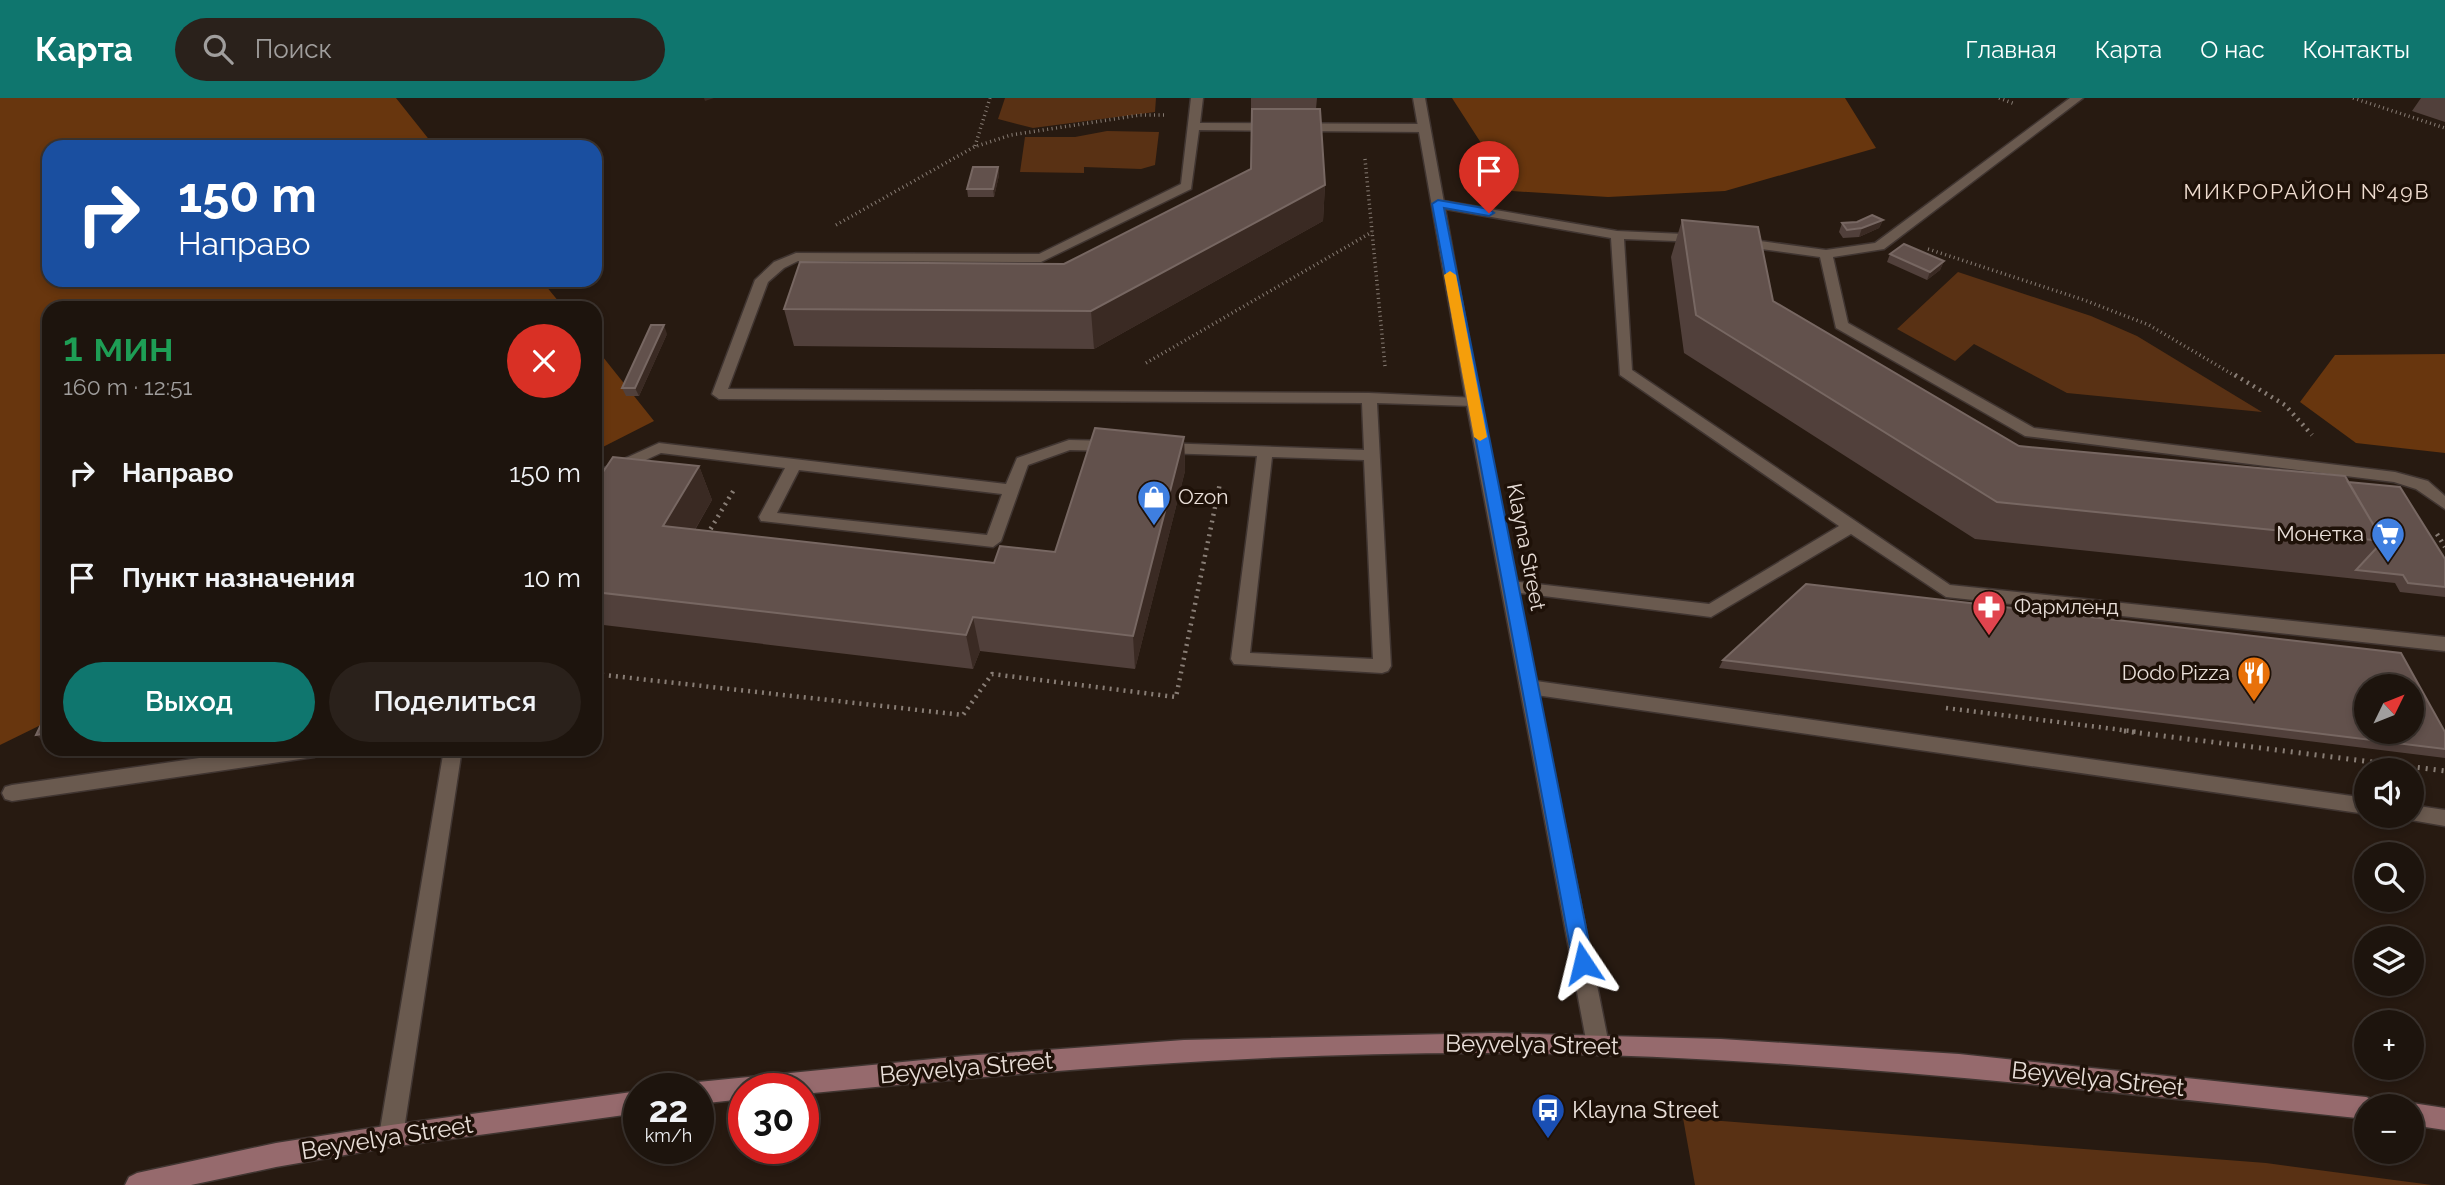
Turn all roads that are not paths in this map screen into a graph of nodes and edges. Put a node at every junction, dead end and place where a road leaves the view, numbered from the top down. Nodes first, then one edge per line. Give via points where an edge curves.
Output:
1 (1198, 98) edge
2 (1419, 98) edge
3 (2077, 98) edge
4 (1196, 120) junction
5 (1424, 128) junction
6 (1438, 204) junction
7 (1616, 235) junction
8 (1826, 254) junction
9 (1369, 398) junction
10 (1473, 401) junction
11 (1265, 451) junction
12 (1373, 455) junction
13 (794, 465) junction
14 (602, 475) edge
15 (1011, 490) junction
16 (2445, 504) edge
17 (1850, 527) junction
18 (1511, 587) junction
19 (2445, 644) edge
20 (1529, 687) junction
21 (266, 756) edge
22 (452, 756) edge
23 (12, 793) dead end
24 (2354, 804) edge
25 (2424, 815) edge
26 (2445, 818) edge
27 (1598, 1045) junction
28 (714, 1091) edge
29 (623, 1103) edge
30 (2354, 1107) edge
31 (2424, 1116) edge
32 (2445, 1119) edge
33 (391, 1136) junction
34 (137, 1185) edge

1 - 4 street
2 - 5 street, Klayna Street
3 - 8 street via 1879,246
4 - 5 street
4 - 9 street via 1187,186 1041,258 796,257 762,279 719,394
5 - 6 street, Klayna Street
6 - 7 street
6 - 10 street, Klayna Street
7 - 8 street via 1685,236
7 - 17 street via 1625,372
8 - 16 street via 1841,324 2030,433 2395,477 2422,485
9 - 10 street
9 - 12 street
10 - 18 street, Klayna Street
11 - 12 street
11 - 12 street via 1240,659 1382,666
11 - 15 street via 1069,444 1022,462
13 - 14 street via 659,448
13 - 15 street
13 - 15 street via 767,517 993,541
17 - 18 street via 1711,611
17 - 19 street via 1946,591
18 - 20 street, Klayna Street
20 - 24 street
20 - 27 street, Klayna Street
21 - 23 street
22 - 33 street
25 - 26 street
27 - 28 main road, Beyvelya Street via 1374,1044 1184,1051
27 - 30 main road, Beyvelya Street via 1959,1065
29 - 33 main road, Beyvelya Street
31 - 32 main road
33 - 34 main road, Beyvelya Street

